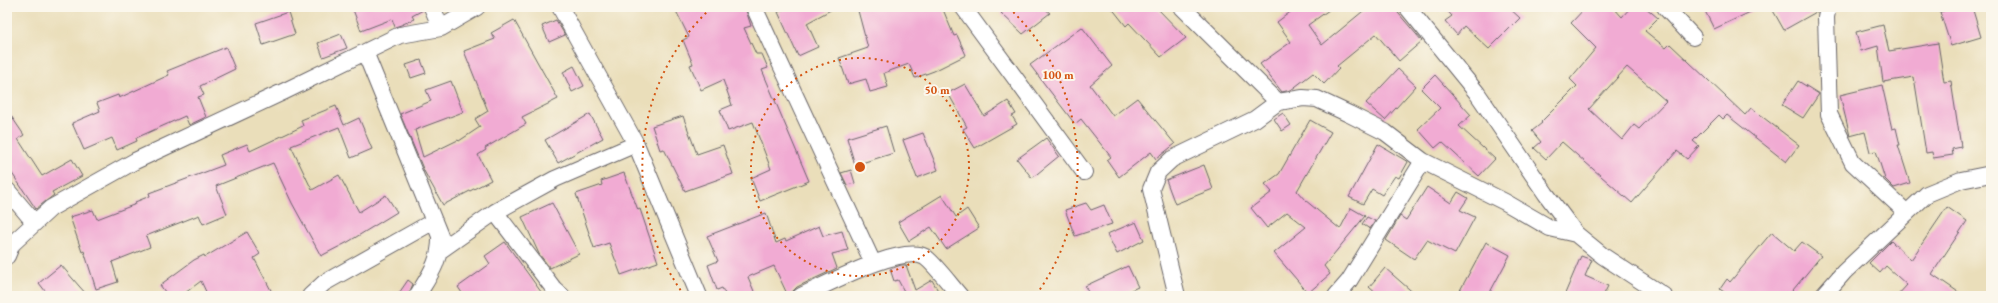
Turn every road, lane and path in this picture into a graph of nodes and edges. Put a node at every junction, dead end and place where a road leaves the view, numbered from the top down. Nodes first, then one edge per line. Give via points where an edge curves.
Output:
1 (432, 7) edge
2 (477, 7) edge
3 (560, 7) edge
4 (754, 7) edge
5 (963, 7) edge
6 (1182, 7) edge
7 (1407, 7) edge
8 (1665, 7) edge
9 (1828, 7) edge
10 (441, 28) junction
11 (1693, 37) dead end
12 (365, 52) junction
13 (1278, 102) junction
14 (636, 144) junction
15 (1424, 161) junction
16 (1084, 172) dead end
17 (1991, 174) edge
18 (7, 190) edge
19 (495, 212) junction
20 (1907, 213) junction
21 (34, 222) junction
22 (434, 222) junction
23 (1576, 234) junction
24 (441, 250) junction
25 (7, 256) edge
26 (873, 263) junction
27 (310, 296) edge
28 (417, 296) edge
29 (562, 296) edge
30 (699, 296) edge
31 (802, 296) edge
32 (960, 296) edge
33 (1177, 296) edge
34 (1336, 296) edge
35 (1664, 296) edge
36 (1823, 296) edge

1 - 10 street
2 - 10 street
3 - 14 street
4 - 26 street
5 - 16 street
6 - 13 street
7 - 23 street via 1477,93
8 - 11 street
9 - 20 street via 1826,17 1829,114 1853,163
10 - 12 street via 400,35
12 - 21 street via 135,161 51,208
12 - 22 street
13 - 15 street via 1303,98 1317,100 1385,132
13 - 33 street via 1255,119 1172,158 1158,172 1152,189
14 - 19 street via 555,179
14 - 30 street
15 - 23 street via 1550,228
15 - 34 street via 1349,281
17 - 20 street via 1961,180 1927,194
18 - 21 street
19 - 24 street
19 - 29 street
20 - 36 street via 1844,272
21 - 25 street via 12,244
22 - 24 street via 440,236
22 - 27 street via 324,283
23 - 35 street via 1609,260
24 - 28 street via 435,266
26 - 31 street
26 - 32 street via 907,254 925,257

